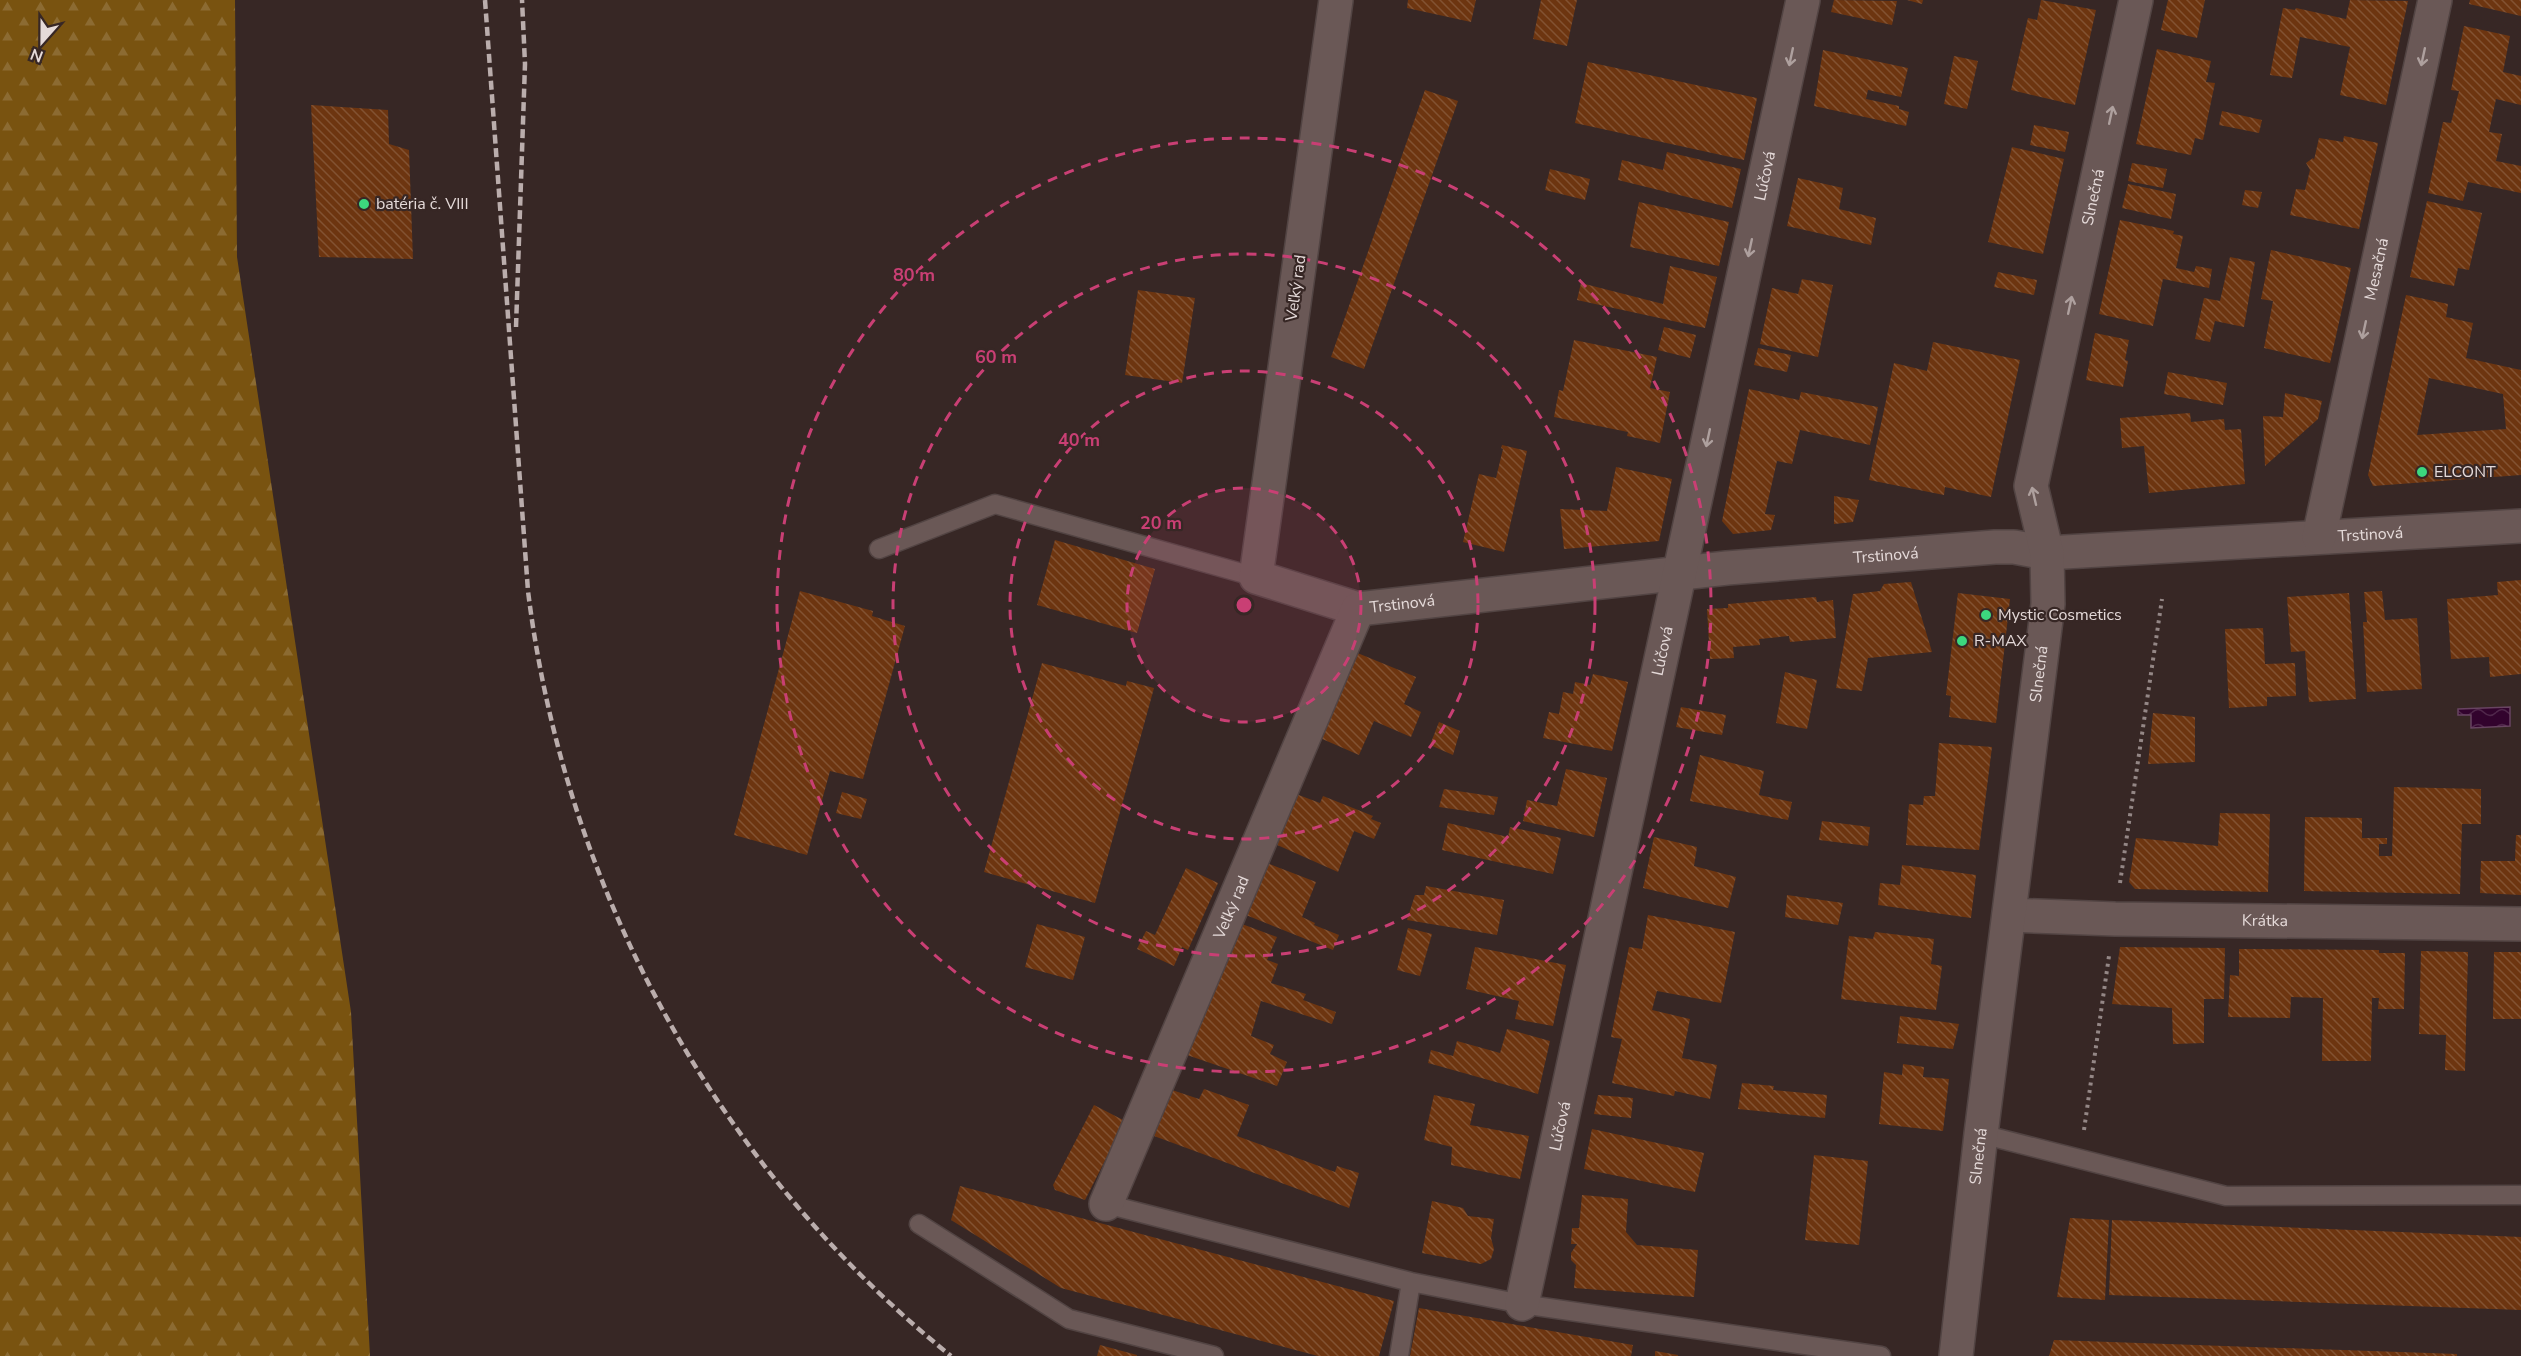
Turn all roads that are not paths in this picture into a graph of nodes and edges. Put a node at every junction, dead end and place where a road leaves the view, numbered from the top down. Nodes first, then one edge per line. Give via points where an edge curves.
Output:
1 (1336, 0) edge
2 (1803, 0) edge
3 (2136, 0) edge
4 (2435, 0) edge
5 (2521, 526) edge
6 (2319, 537) junction
7 (879, 549) dead end
8 (2047, 553) junction
9 (1679, 573) junction
10 (1256, 577) junction
11 (1358, 609) junction
12 (2009, 915) junction
13 (2521, 924) edge
14 (1981, 1134) junction
15 (2521, 1195) edge
16 (1106, 1204) joint
17 (919, 1224) dead end
18 (1411, 1282) junction
19 (1522, 1304) junction
20 (1214, 1356) edge
21 (1399, 1356) edge
22 (1881, 1356) edge
23 (1956, 1356) edge

1 - 10 street, Veľký rad
2 -> 9 street, Lúčová
8 -> 3 street, Slnečná via 2031,486
4 -> 6 street, Mesačná
5 - 6 street, Trstinová
6 - 8 street, Trstinová
7 - 10 lane via 995,504
8 - 9 street, Trstinová via 1995,547
8 - 12 street, Slnečná via 2048,604
9 - 11 street, Trstinová
9 - 19 street, Lúčová
10 - 11 street, Trstinová
11 - 16 street, Veľký rad
12 - 13 street, Krátka
12 - 14 street, Slnečná
14 - 15 lane via 2226,1196
14 - 23 street, Slnečná
16 - 18 lane
17 - 20 lane via 1069,1319
18 - 19 lane
18 - 21 lane
19 - 22 lane

